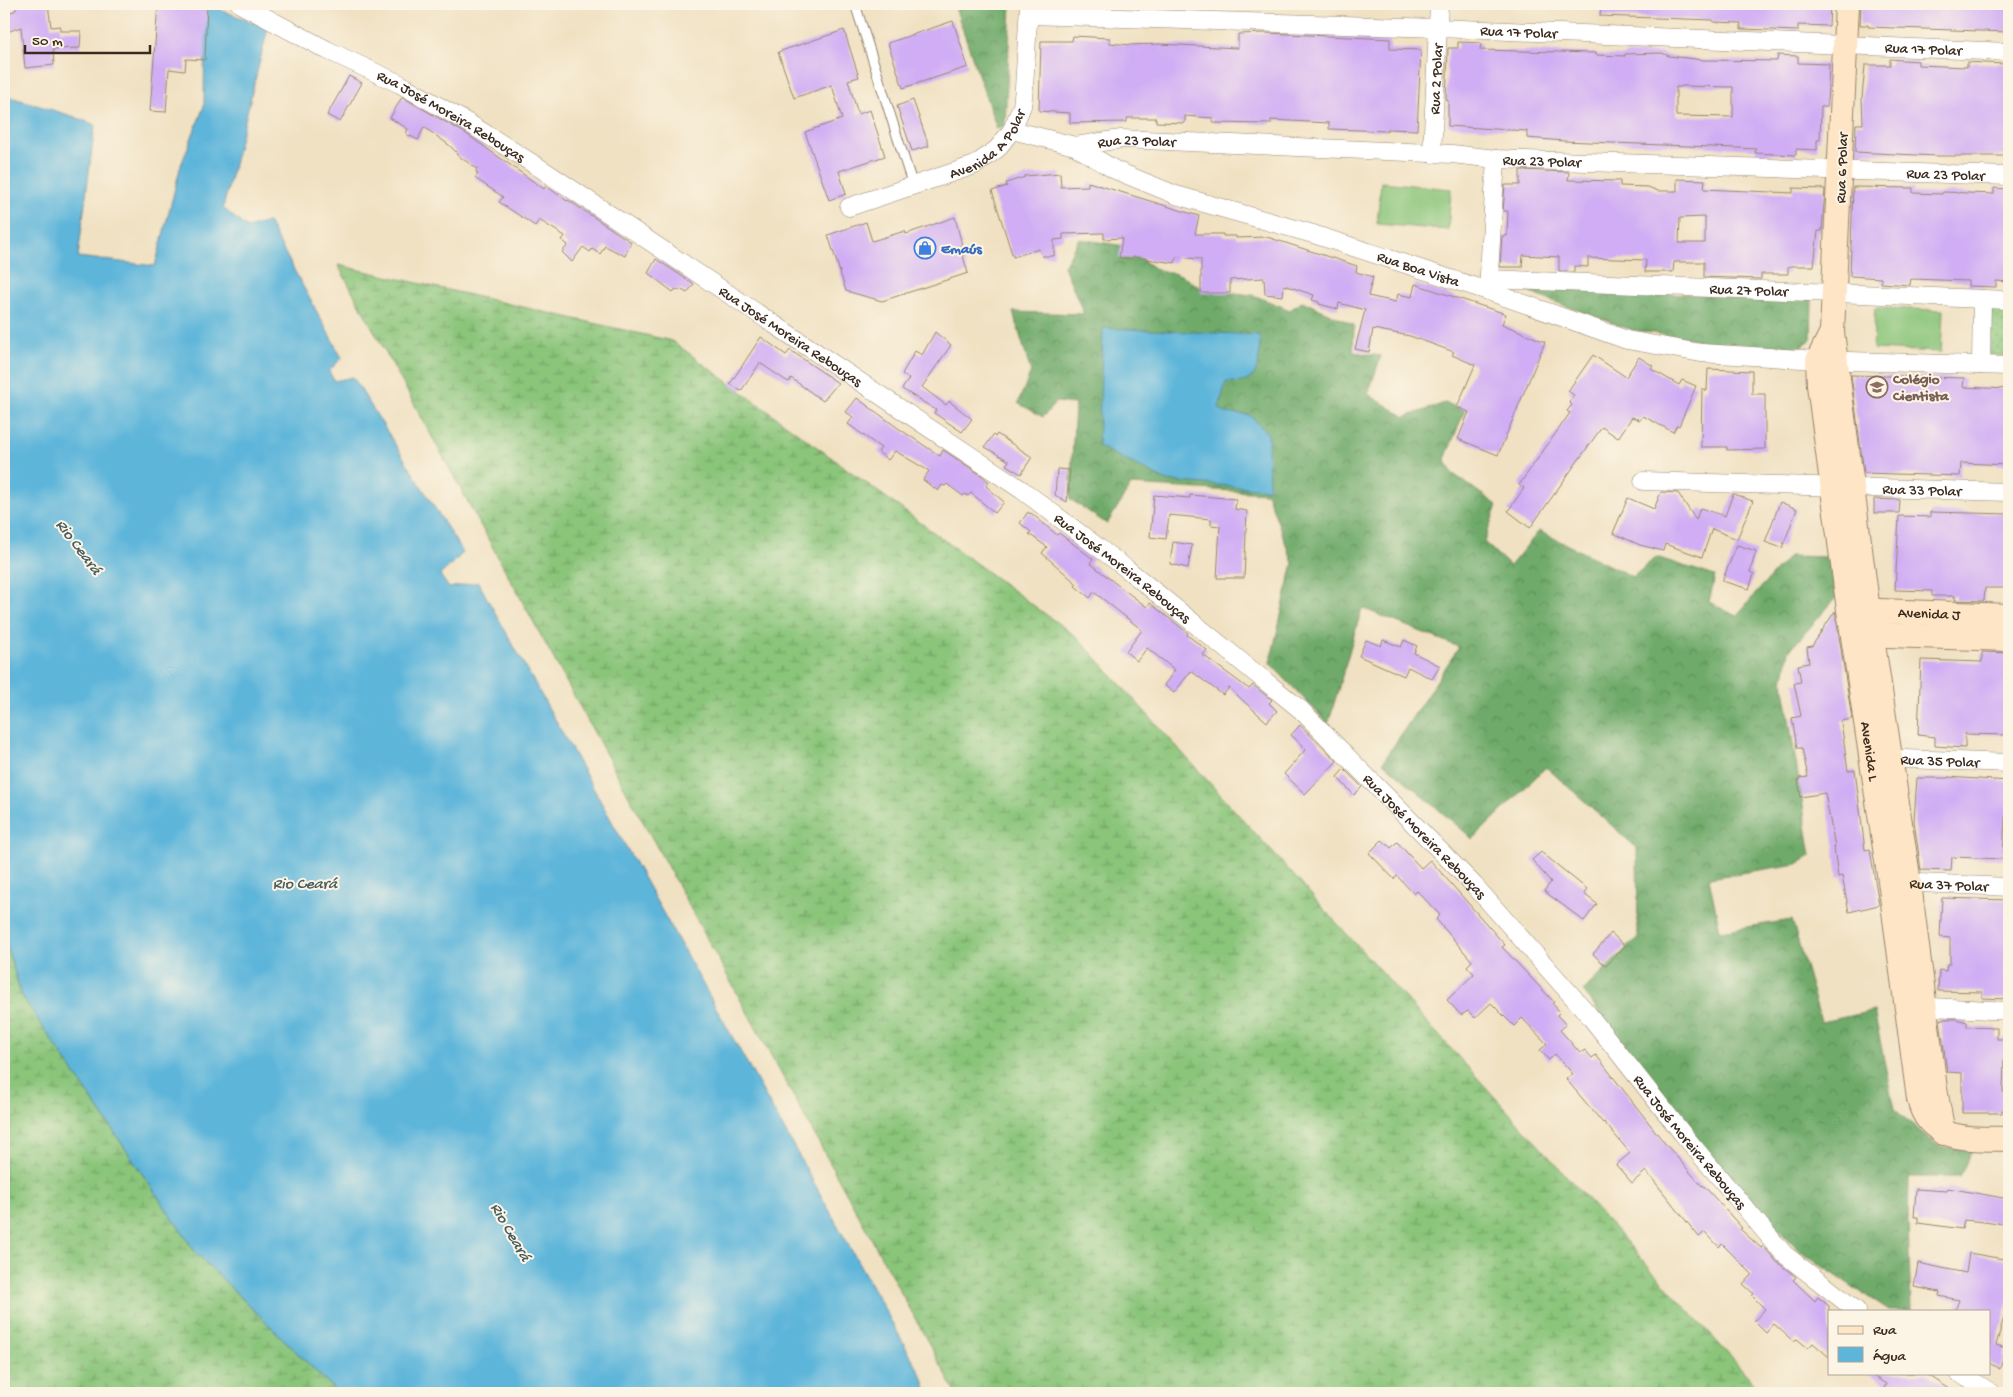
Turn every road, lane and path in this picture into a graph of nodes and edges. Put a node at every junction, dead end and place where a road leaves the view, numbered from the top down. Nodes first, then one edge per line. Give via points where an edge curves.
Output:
1 (240, 4) edge
2 (855, 4) edge
3 (1439, 4) edge
4 (1847, 4) edge
5 (1029, 9) edge
6 (1438, 28) junction
7 (1846, 46) junction
8 (2009, 52) edge
9 (1012, 130) junction
10 (1075, 146) junction
11 (1432, 154) junction
12 (1496, 159) junction
13 (1841, 169) junction
14 (2009, 176) edge
15 (913, 186) junction
16 (848, 207) dead end
17 (1488, 285) junction
18 (1835, 294) junction
19 (1982, 299) junction
20 (2009, 300) edge
21 (1827, 361) junction
22 (1981, 365) junction
23 (2009, 366) edge
24 (1643, 481) dead end
25 (1843, 487) junction
26 (2009, 492) edge
27 (2009, 616) edge
28 (1860, 622) junction
29 (2009, 638) edge
30 (1880, 758) junction
31 (2009, 763) edge
32 (1899, 882) junction
33 (2009, 887) edge
34 (1916, 1006) junction
35 (2009, 1011) edge
36 (2009, 1139) edge
37 (1856, 1310) edge
38 (1961, 1374) edge
39 (1992, 1393) edge

1 - 37 street, Rua José Moreira Rebouças via 400,84 543,170 1022,490 1127,569 1301,710 1467,878 1588,1014 1784,1254
2 - 15 lane
3 - 6 street, Rua 2 Polar
4 - 7 street, Rua 6 Polar
5 - 6 street, Rua 17 Polar
5 - 9 street, Avenida A Polar via 1022,106
6 - 7 street, Rua 17 Polar
6 - 11 street, Rua 2 Polar
7 - 8 street, Rua 17 Polar
7 - 13 street, Rua 6 Polar
9 - 10 street, Rua Boa Vista
9 - 15 street, Avenida A Polar via 997,149 975,165
10 - 11 street, Rua 23 Polar via 1121,139
10 - 17 street, Rua Boa Vista via 1115,170 1176,195
11 - 12 street, Rua 23 Polar
12 - 13 street, Rua 23 Polar
12 - 17 street
13 - 14 street, Rua 23 Polar
13 - 18 street, Rua 6 Polar
15 - 16 street, Avenida A Polar
17 - 18 street, Rua 27 Polar
17 - 21 street, Rua Boa Vista via 1627,340 1700,353
18 - 19 street, Rua 27 Polar
18 - 21 street, Rua 6 Polar
19 - 20 street, Rua 27 Polar
19 - 22 street
21 - 22 street, Rua Boa Vista
21 - 25 street, Avenida L
22 - 23 street, Rua Boa Vista
24 - 25 street, Rua 33 Polar
25 - 26 street, Rua 33 Polar
25 - 28 street, Avenida L
27 - 28 street, Avenida J
28 - 29 street, Avenida J
28 - 30 street, Avenida L
30 - 31 street, Rua 35 Polar
30 - 32 street, Avenida L
32 - 33 street, Rua 37 Polar
32 - 34 street, Avenida L
34 - 35 street
34 - 36 street, Avenida L via 1943,1133
38 - 39 street

